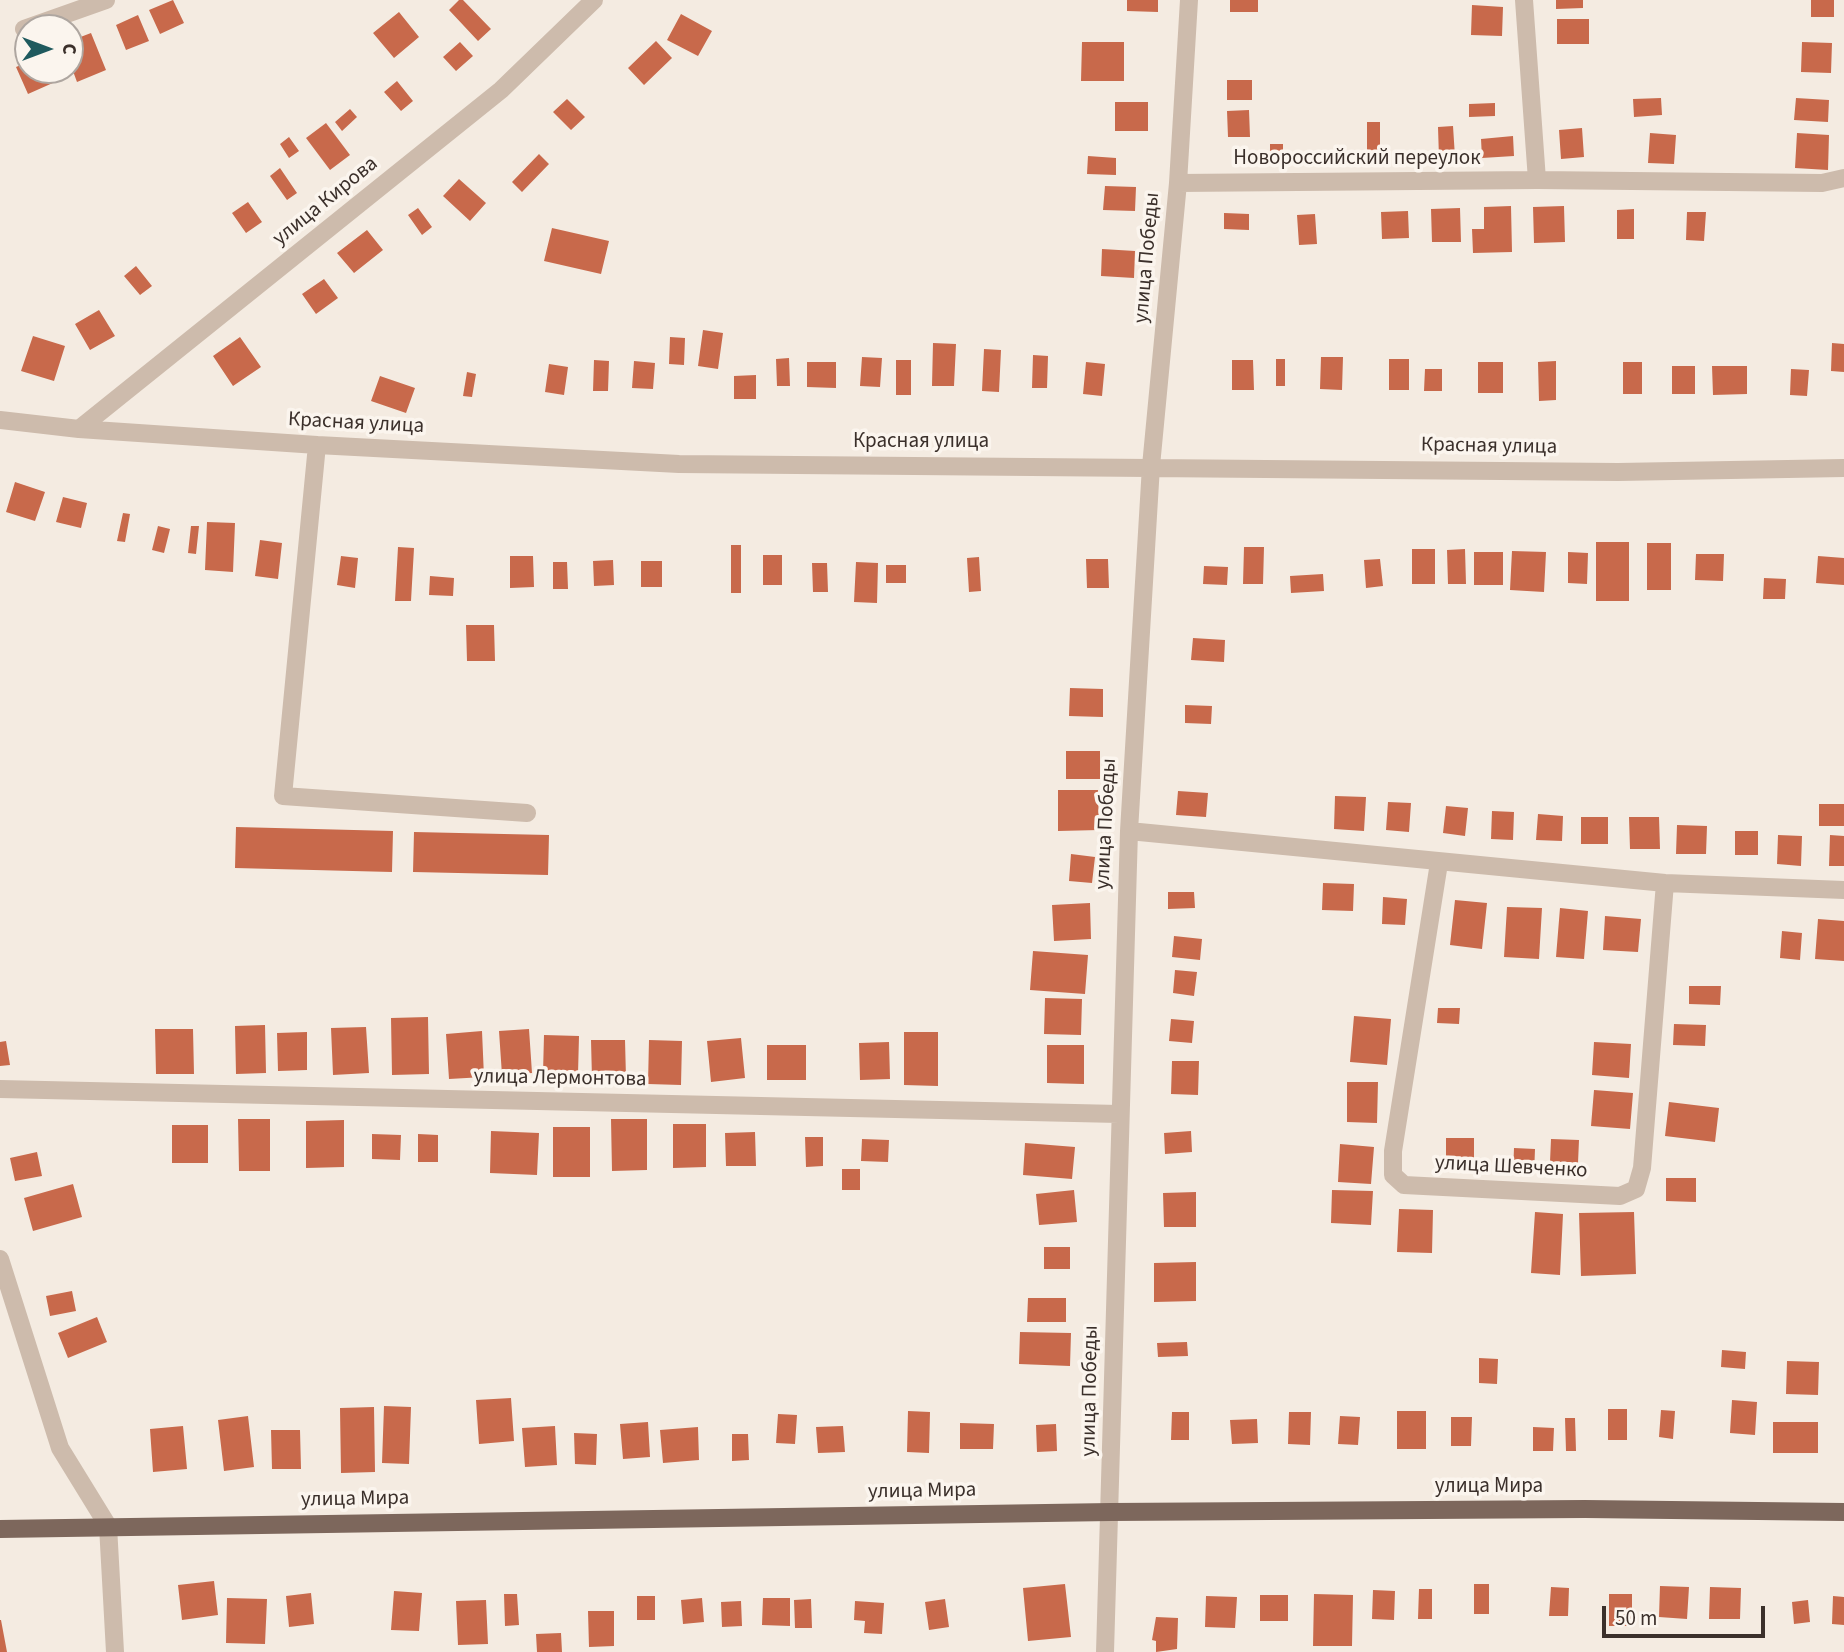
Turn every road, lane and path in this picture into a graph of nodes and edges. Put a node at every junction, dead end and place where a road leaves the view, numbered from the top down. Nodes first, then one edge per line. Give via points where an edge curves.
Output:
1 (106, 0) edge
2 (594, 0) edge
3 (1189, 0) edge
4 (1524, 0) edge
5 (66, 14) edge
6 (1844, 177) edge
7 (1537, 180) junction
8 (1178, 183) junction
9 (0, 420) edge
10 (79, 429) junction
11 (317, 445) junction
12 (1151, 466) junction
13 (1844, 468) edge
14 (527, 813) dead end
15 (1129, 831) junction
16 (1439, 863) junction
17 (1665, 883) junction
18 (1844, 890) edge
19 (0, 1089) edge
20 (1119, 1114) junction
21 (0, 1259) edge
22 (1111, 1512) junction
23 (1844, 1512) edge
24 (108, 1526) junction
25 (0, 1529) edge
26 (115, 1652) edge
27 (1105, 1652) edge

1 - 5 street
2 - 10 street, улица Кирова via 501,90
3 - 8 street, улица Победы
4 - 7 street
6 - 7 street, Новороссийский переулок via 1822,183
7 - 8 street, Новороссийский переулок
8 - 12 street, улица Победы
9 - 10 street, Красная улица
10 - 11 street, Красная улица
11 - 12 street, Красная улица via 679,464
11 - 14 street via 283,796
12 - 13 street, Красная улица via 1618,472
12 - 15 street, улица Победы
15 - 16 street
15 - 20 street, улица Победы
16 - 17 street
16 - 17 street, улица Шевченко via 1393,1151 1393,1175 1404,1185 1620,1196 1636,1189 1642,1168
17 - 18 street
19 - 20 street, улица Лермонтова
20 - 22 street, улица Победы
21 - 24 street via 61,1448
22 - 23 main road, улица Мира
22 - 24 main road, улица Мира
22 - 27 street, улица Победы
24 - 25 main road, улица Мира
24 - 26 street

